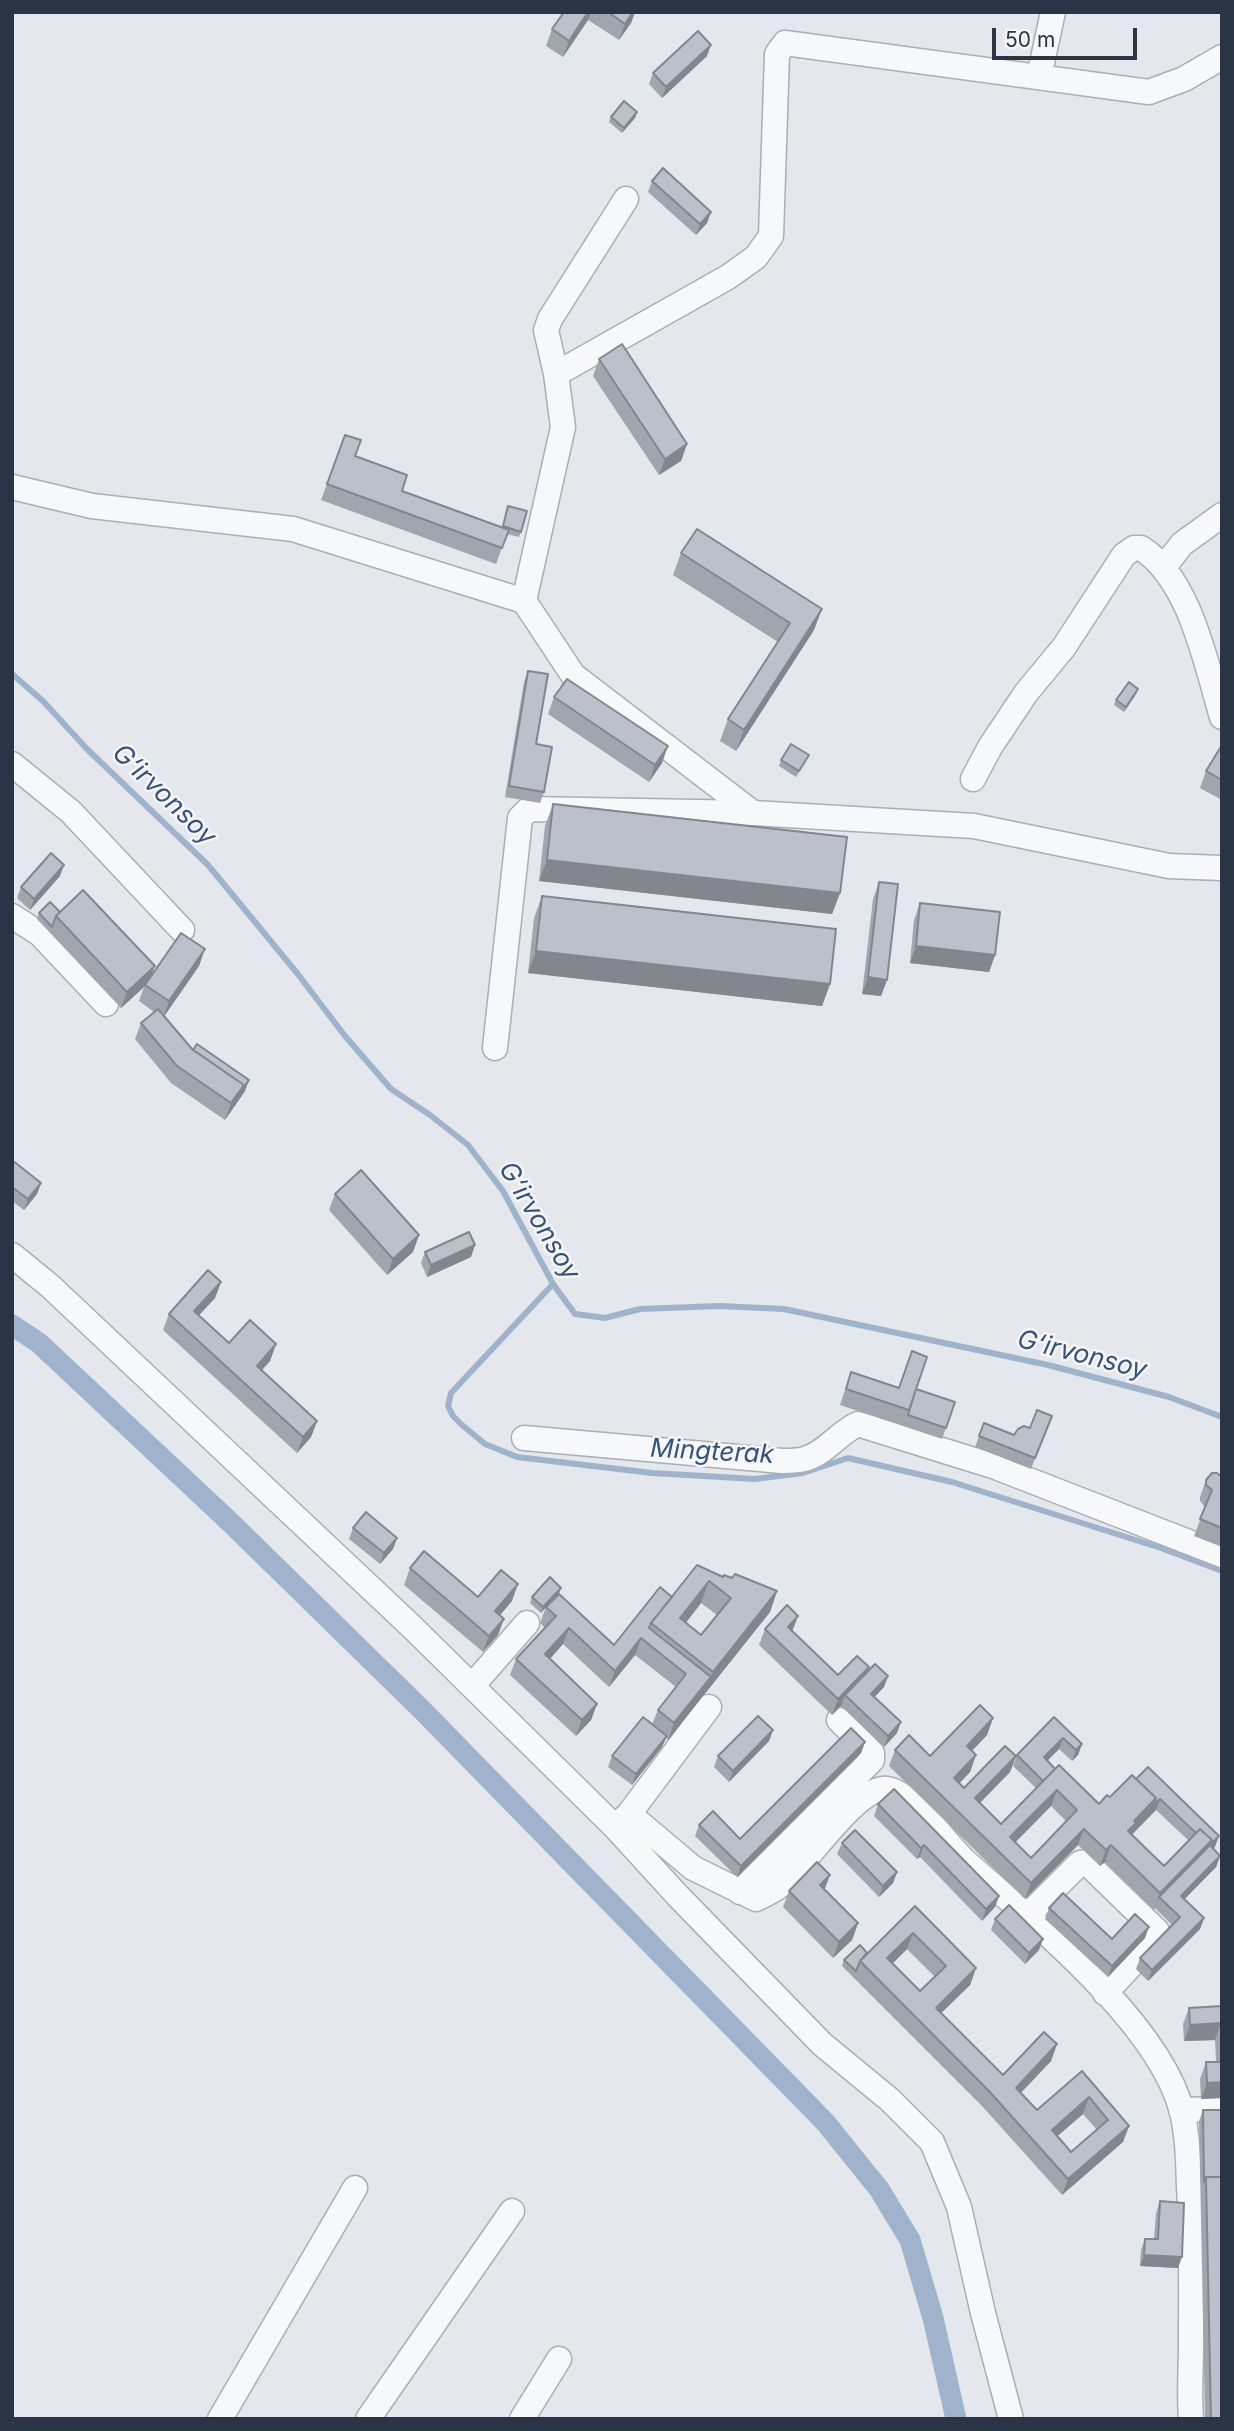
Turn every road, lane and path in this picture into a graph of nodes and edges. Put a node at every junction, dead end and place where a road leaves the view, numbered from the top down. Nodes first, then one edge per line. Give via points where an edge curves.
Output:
1 (1053, 12) edge
2 (1222, 57) edge
3 (1039, 77) junction
4 (626, 199) dead end
5 (556, 374) junction
6 (12, 487) edge
7 (1222, 515) edge
8 (1164, 567) junction
9 (524, 601) junction
10 (1222, 717) edge
11 (12, 764) edge
12 (974, 779) dead end
13 (753, 813) junction
14 (1222, 868) edge
15 (12, 916) edge
16 (182, 930) edge
17 (106, 1004) dead end
18 (495, 1048) dead end
19 (12, 1255) edge
20 (524, 1438) dead end
21 (1222, 1555) edge
22 (527, 1623) dead end
23 (471, 1686) junction
24 (709, 1707) dead end
25 (839, 1720) dead end
26 (622, 1820) junction
27 (740, 1892) junction
28 (1027, 1916) junction
29 (1105, 1993) junction
30 (1222, 2109) edge
31 (1181, 2110) junction
32 (355, 2188) dead end
33 (512, 2211) dead end
34 (559, 2359) dead end
35 (220, 2419) edge
36 (368, 2419) edge
37 (522, 2419) edge
38 (1011, 2419) edge
39 (1191, 2419) edge

1 - 3 street
2 - 3 street via 1149,92
3 - 5 street via 785,43 777,54 771,236 756,257 728,277
4 - 5 street via 550,319 546,330
5 - 9 street via 563,427
6 - 9 street via 92,506 293,529
7 - 8 street via 1182,544
8 - 10 street via 1198,638
8 - 12 street via 1141,548 1124,555 1065,647 1026,693
9 - 13 street via 573,676
11 - 16 street via 71,812
13 - 14 street via 974,826 1169,866
13 - 18 street via 529,809 520,818
15 - 17 street via 40,934
19 - 23 street
20 - 21 street via 782,1461 806,1459 858,1424 993,1466
22 - 23 street
23 - 26 street
24 - 26 street
25 - 27 street via 872,1753 872,1760
26 - 27 street via 693,1868
26 - 38 street via 678,1896 822,2044 932,2142 960,2207
27 - 28 street via 756,1899 776,1889 861,1798 880,1789 894,1789 958,1856
28 - 29 street
28 - 29 street via 1086,1862 1148,1922 1157,1938
29 - 31 street via 1149,2044
30 - 31 street
31 - 39 street via 1191,2220
32 - 35 street
33 - 36 street
34 - 37 street

